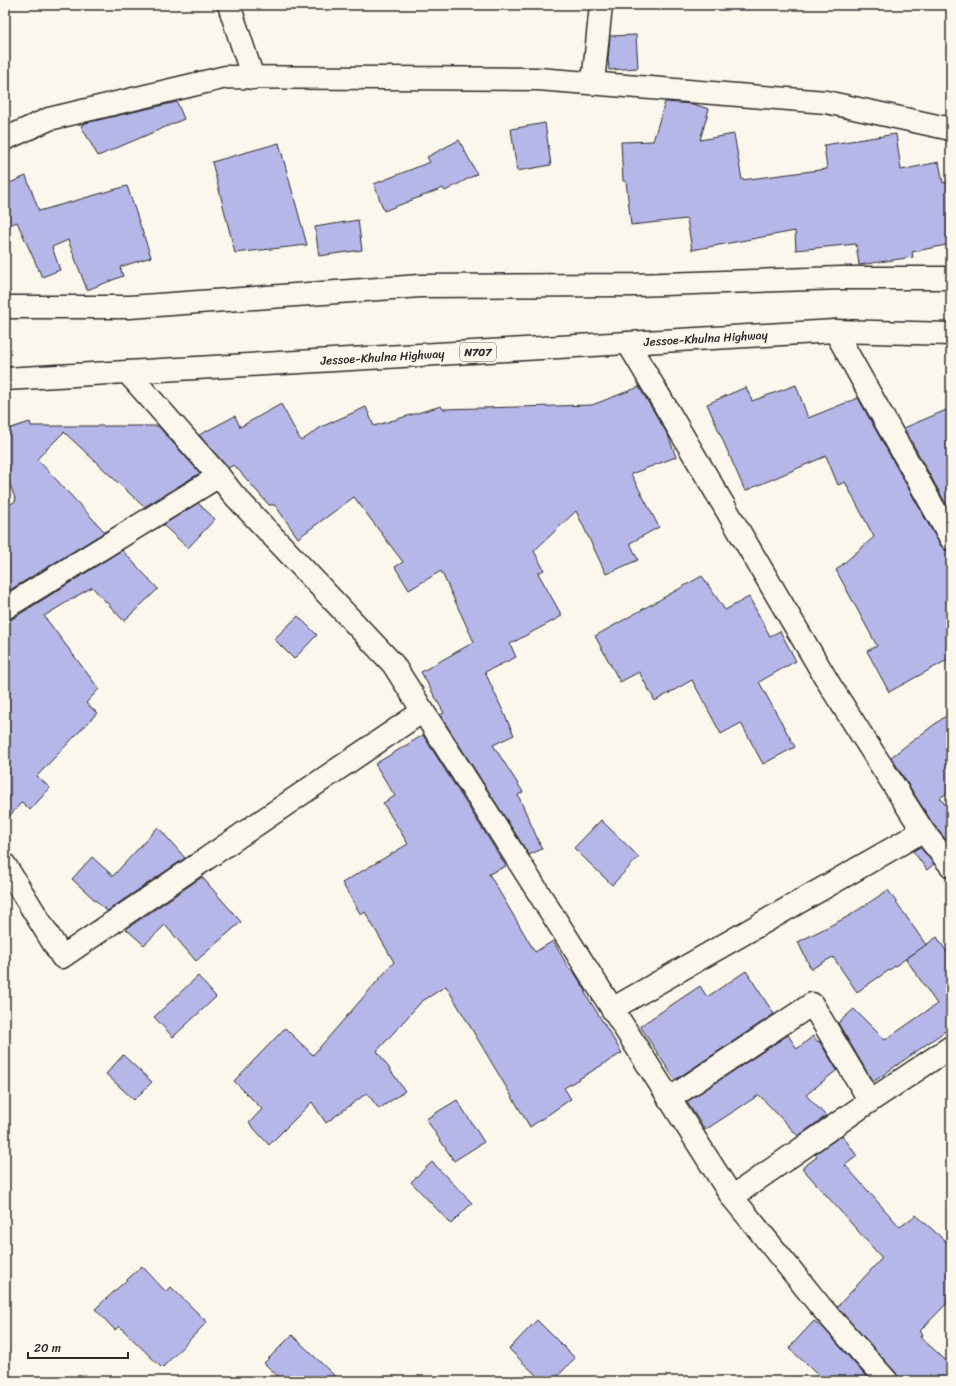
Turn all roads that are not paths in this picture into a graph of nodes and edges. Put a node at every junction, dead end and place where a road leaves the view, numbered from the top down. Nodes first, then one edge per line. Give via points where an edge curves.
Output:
1 (229, 5) edge
2 (601, 5) edge
3 (253, 78) junction
4 (593, 83) junction
5 (951, 129) edge
6 (5, 139) edge
7 (951, 278) edge
8 (5, 307) edge
9 (835, 331) junction
10 (951, 334) edge
11 (628, 343) junction
12 (127, 372) junction
13 (5, 379) edge
14 (219, 476) junction
15 (951, 539) edge
16 (5, 608) edge
17 (423, 711) junction
18 (923, 831) junction
19 (5, 865) edge
20 (951, 866) edge
21 (612, 1009) junction
22 (951, 1047) edge
23 (670, 1099) junction
24 (870, 1102) junction
25 (732, 1197) junction
26 (887, 1381) edge

1 - 3 main road
2 - 4 main road
3 - 4 main road via 538,79
3 - 6 main road via 226,77 49,119
4 - 5 main road via 826,102
7 - 8 main road via 841,278 634,285 420,286 130,307
9 - 10 main road, Jessoe-Khulna Highway / N707
9 - 11 main road, Jessoe-Khulna Highway / N707
9 - 15 main road
11 - 12 main road, Jessoe-Khulna Highway / N707
11 - 18 main road via 831,687
12 - 13 main road, Jessoe-Khulna Highway / N707
12 - 14 main road
14 - 16 main road
14 - 17 main road via 393,664
17 - 19 main road via 62,958
17 - 21 main road
18 - 20 main road
18 - 21 main road
21 - 23 main road
22 - 24 main road
23 - 24 main road via 812,1004
23 - 25 main road
24 - 25 main road
25 - 26 main road via 821,1307

